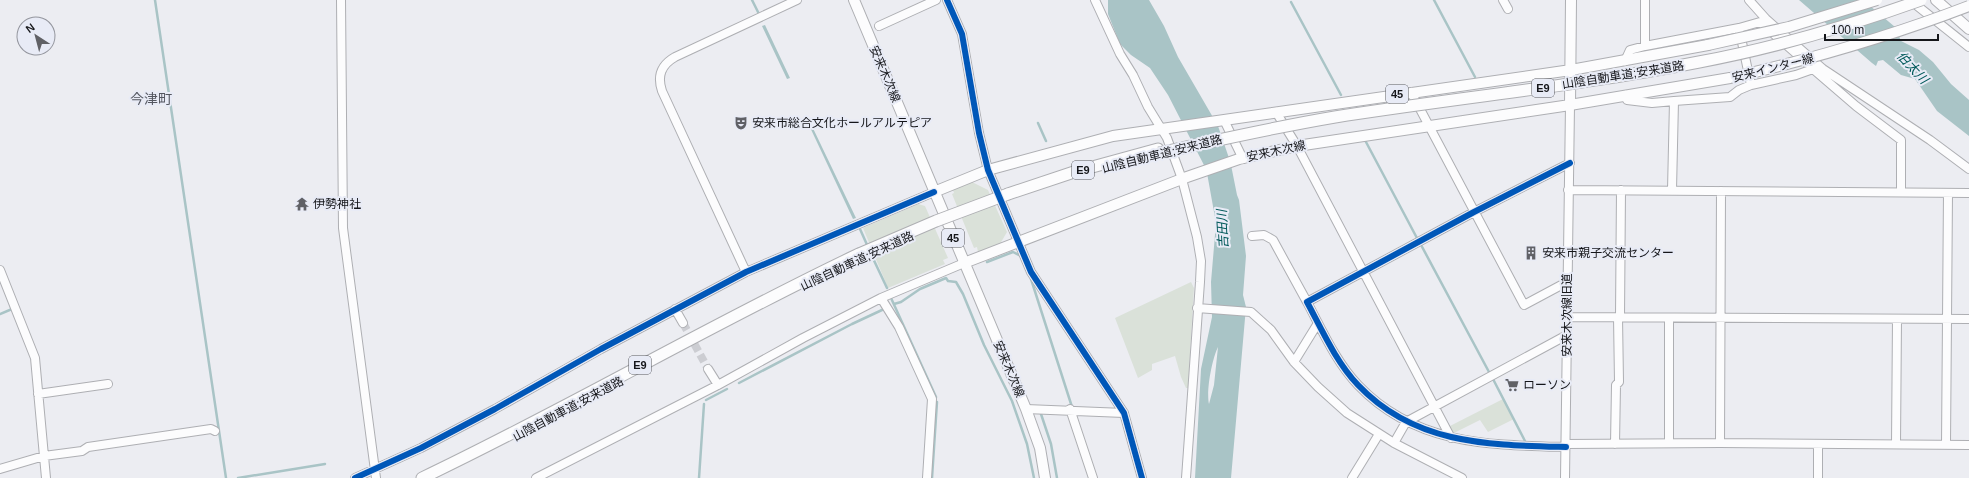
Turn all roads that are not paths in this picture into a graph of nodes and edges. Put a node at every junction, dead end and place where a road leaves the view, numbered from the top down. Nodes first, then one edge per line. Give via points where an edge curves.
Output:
1 (341, 0) edge
2 (797, 0) edge
3 (854, 0) edge
4 (936, 0) edge
5 (947, 0) edge
6 (1095, 0) edge
7 (1503, 0) edge
8 (1571, 0) edge
9 (1645, 0) edge
10 (1749, 0) edge
11 (1877, 0) edge
12 (1909, 0) edge
13 (1921, 0) edge
14 (1936, 0) edge
15 (1969, 6) edge
16 (1508, 9) dead end
17 (1763, 20) junction
18 (879, 26) dead end
19 (1968, 26) edge
20 (1739, 28) junction
21 (1645, 46) junction
22 (1969, 47) edge
23 (1625, 61) junction
24 (1571, 70) junction
25 (1818, 70) junction
26 (1751, 85) junction
27 (1412, 92) junction
28 (1624, 96) junction
29 (1674, 101) junction
30 (1570, 105) junction
31 (1276, 112) junction
32 (1223, 120) junction
33 (1430, 126) junction
34 (1163, 128) junction
35 (1297, 146) junction
36 (1158, 151) junction
37 (1241, 159) junction
38 (1570, 163) junction
39 (1969, 169) edge
40 (988, 170) junction
41 (1184, 178) junction
42 (1568, 190) junction
43 (1621, 190) junction
44 (1672, 190) junction
45 (1721, 191) junction
46 (934, 192) junction
47 (1901, 192) junction
48 (1948, 193) junction
49 (1969, 193) edge
50 (1474, 212) junction
51 (1252, 236) dead end
52 (1018, 242) junction
53 (860, 256) junction
54 (964, 263) junction
55 (0, 270) edge
56 (1364, 271) junction
57 (746, 272) junction
58 (1567, 282) junction
59 (881, 298) junction
60 (1307, 302) junction
61 (1198, 308) junction
62 (675, 309) junction
63 (1567, 317) junction
64 (1619, 317) junction
65 (1669, 318) junction
66 (1948, 318) junction
67 (1969, 318) edge
68 (1720, 319) junction
69 (1897, 319) junction
70 (683, 323) tunnel mouth
71 (1318, 323) junction
72 (1567, 336) junction
73 (1294, 362) junction
74 (708, 369) tunnel mouth
75 (108, 384) dead end
76 (718, 385) junction
77 (38, 394) junction
78 (1435, 405) junction
79 (1026, 409) junction
80 (1070, 409) junction
81 (1124, 412) junction
82 (1406, 422) junction
83 (215, 431) dead end
84 (1379, 434) junction
85 (1451, 438) junction
86 (1669, 443) junction
87 (1720, 443) junction
88 (1394, 444) junction
89 (1615, 444) junction
90 (1818, 444) junction
91 (1896, 444) junction
92 (1566, 445) junction
93 (1946, 445) junction
94 (1969, 445) edge
95 (44, 456) junction
96 (0, 469) edge
97 (376, 474) edge
98 (1452, 476) edge
99 (46, 478) edge
100 (355, 478) edge
101 (422, 478) edge
102 (433, 478) edge
103 (536, 478) edge
104 (927, 478) edge
105 (1045, 478) edge
106 (1093, 478) edge
107 (1142, 478) edge
108 (1186, 478) edge
109 (1352, 478) edge
110 (1462, 478) edge
111 (1565, 478) edge
112 (1818, 478) edge

1 - 97 street via 343,228
2 - 57 street via 675,56 665,63 660,76 662,91
3 - 46 main road, 安来木次線 / 45
4 - 18 street
5 - 40 street via 962,34
6 - 34 street via 1120,54
7 - 16 street
8 - 24 main road
9 - 21 street
10 - 17 street
11 - 23 main road, bridge via 1789,27
12 - 22 street
12 - 36 highway, 山陰自動車道;安来道路 / E9 via 1806,33 1698,58 1524,87 1336,113 1246,129
13 - 36 highway, 山陰自動車道;安来道路 / E9, bridge via 1808,36 1699,62 1510,93 1329,118
14 - 19 main road
15 - 28 main road, 安来インター線, bridge via 1869,42 1814,58 1730,78
17 - 20 street
17 - 25 street
20 - 21 street
20 - 26 street
21 - 23 street via 1630,50
23 - 24 main road
24 - 27 main road, 45
24 - 30 main road
25 - 26 street
25 - 39 street via 1924,136
25 - 47 street via 1856,106 1901,140
26 - 29 street via 1730,97
27 - 31 main road, 45
27 - 33 street
28 - 29 street via 1627,100 1652,103
28 - 30 main road, 安来インター線
29 - 44 street
30 - 33 main road, 安来木次線 / 45
30 - 38 street, 安来木次線旧道
31 - 32 main road, 45
31 - 35 street
32 - 34 main road, 45
32 - 37 street
33 - 35 main road, 安来木次線 / 45
33 - 50 street
34 - 40 main road, 45 via 1077,144
34 - 41 street
35 - 37 main road, 安来木次線 / 45
35 - 56 street
36 - 53 highway, 山陰自動車道;安来道路 / E9, bridge via 1074,172 936,221
37 - 41 main road, 安来木次線 / 45
38 - 42 street, 安来木次線旧道
38 - 50 street
40 - 46 main road, 45
40 - 52 street
41 - 52 main road, 安来木次線 / 45
41 - 61 street via 1200,250
42 - 43 street
42 - 58 street, 安来木次線旧道
43 - 44 street
43 - 64 street
44 - 45 street
45 - 47 street
45 - 68 street
46 - 54 main road, 安来木次線 / 45
46 - 57 street
47 - 48 street
48 - 49 street
48 - 66 street
50 - 56 street
50 - 58 street via 1524,305
51 - 60 street via 1264,235 1273,240
52 - 54 main road, 安来木次線 / 45
52 - 81 street via 1035,280
53 - 101 highway, 山陰自動車道;安来道路 / E9 via 786,288
53 - 102 highway, 山陰自動車道;安来道路 / E9 via 505,443
54 - 59 street
54 - 79 main road, 安来木次線 / 45
55 - 77 street via 35,358
56 - 60 street
56 - 78 street
57 - 62 street
58 - 63 street, 安来木次線旧道
59 - 76 street
59 - 104 street via 899,327 932,399
60 - 71 street
61 - 73 street via 1251,312 1271,330
61 - 108 street
62 - 70 street
62 - 97 street
63 - 64 street
63 - 72 street, 安来木次線旧道
64 - 65 street
64 - 89 street via 1619,382 1616,385
65 - 68 street
65 - 86 street
66 - 67 street
66 - 69 street
66 - 93 street
68 - 69 street
68 - 87 street
69 - 91 street
71 - 73 street
71 - 82 street via 1337,357 1357,384 1375,401
72 - 78 street
72 - 92 street, 安来木次線旧道
73 - 84 street via 1347,413
74 - 76 street
75 - 77 street
76 - 103 street
77 - 95 street
78 - 82 street
78 - 85 street
79 - 80 street
79 - 105 main road, 安来木次線 / 45 via 1040,448
80 - 81 street
80 - 106 street
81 - 107 street
82 - 85 street
82 - 88 street
83 - 95 street via 211,429
84 - 88 street
84 - 109 street
85 - 92 street via 1500,446
86 - 87 street
86 - 89 street
87 - 90 street
88 - 98 street
89 - 92 street
90 - 91 street
90 - 112 street
91 - 93 street
92 - 111 street, 安来木次線旧道
93 - 94 street
95 - 96 street
95 - 99 street
97 - 100 street
98 - 110 street

